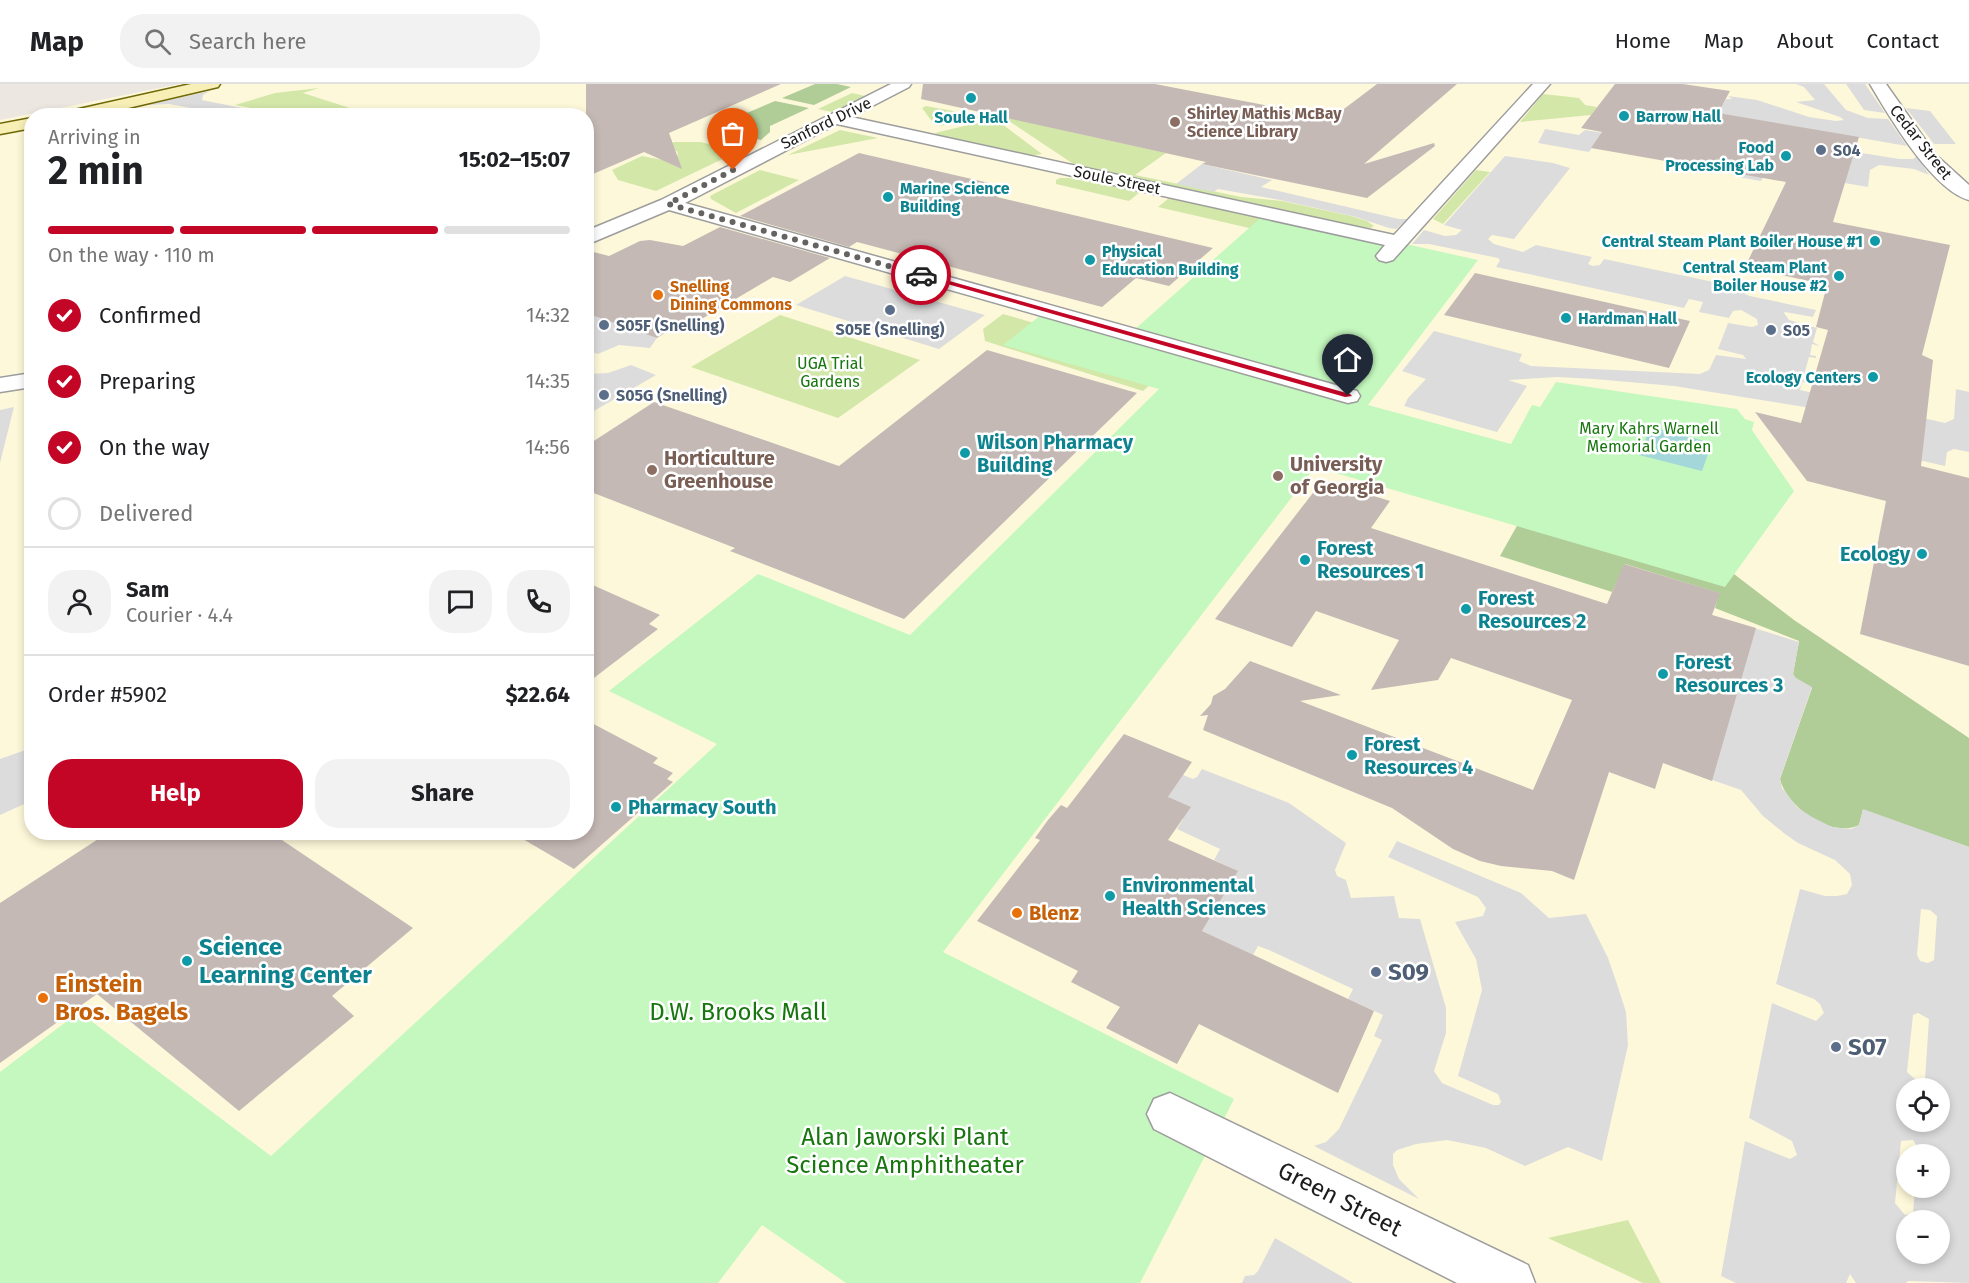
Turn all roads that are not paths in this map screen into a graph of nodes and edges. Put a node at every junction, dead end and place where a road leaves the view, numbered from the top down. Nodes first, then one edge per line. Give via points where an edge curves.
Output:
1 (212, 84) edge
2 (903, 84) edge
3 (1542, 84) edge
4 (1878, 84) edge
5 (106, 108) edge
6 (836, 119) junction
7 (24, 124) edge
8 (0, 129) edge
9 (1969, 194) edge
10 (668, 204) junction
11 (594, 236) edge
12 (24, 381) edge
13 (0, 385) edge
14 (1348, 396) dead end
15 (1170, 1114) dead end
16 (1510, 1283) edge

1 - 5 main road
2 - 6 street, Sanford Drive
3 - 6 street, Soule Street via 1393,249
4 - 9 street, Cedar Street via 1944,177
6 - 10 street, Sanford Drive
7 - 8 main road
10 - 11 street, Sanford Drive
10 - 14 street
12 - 13 street
15 - 16 street, Green Street

